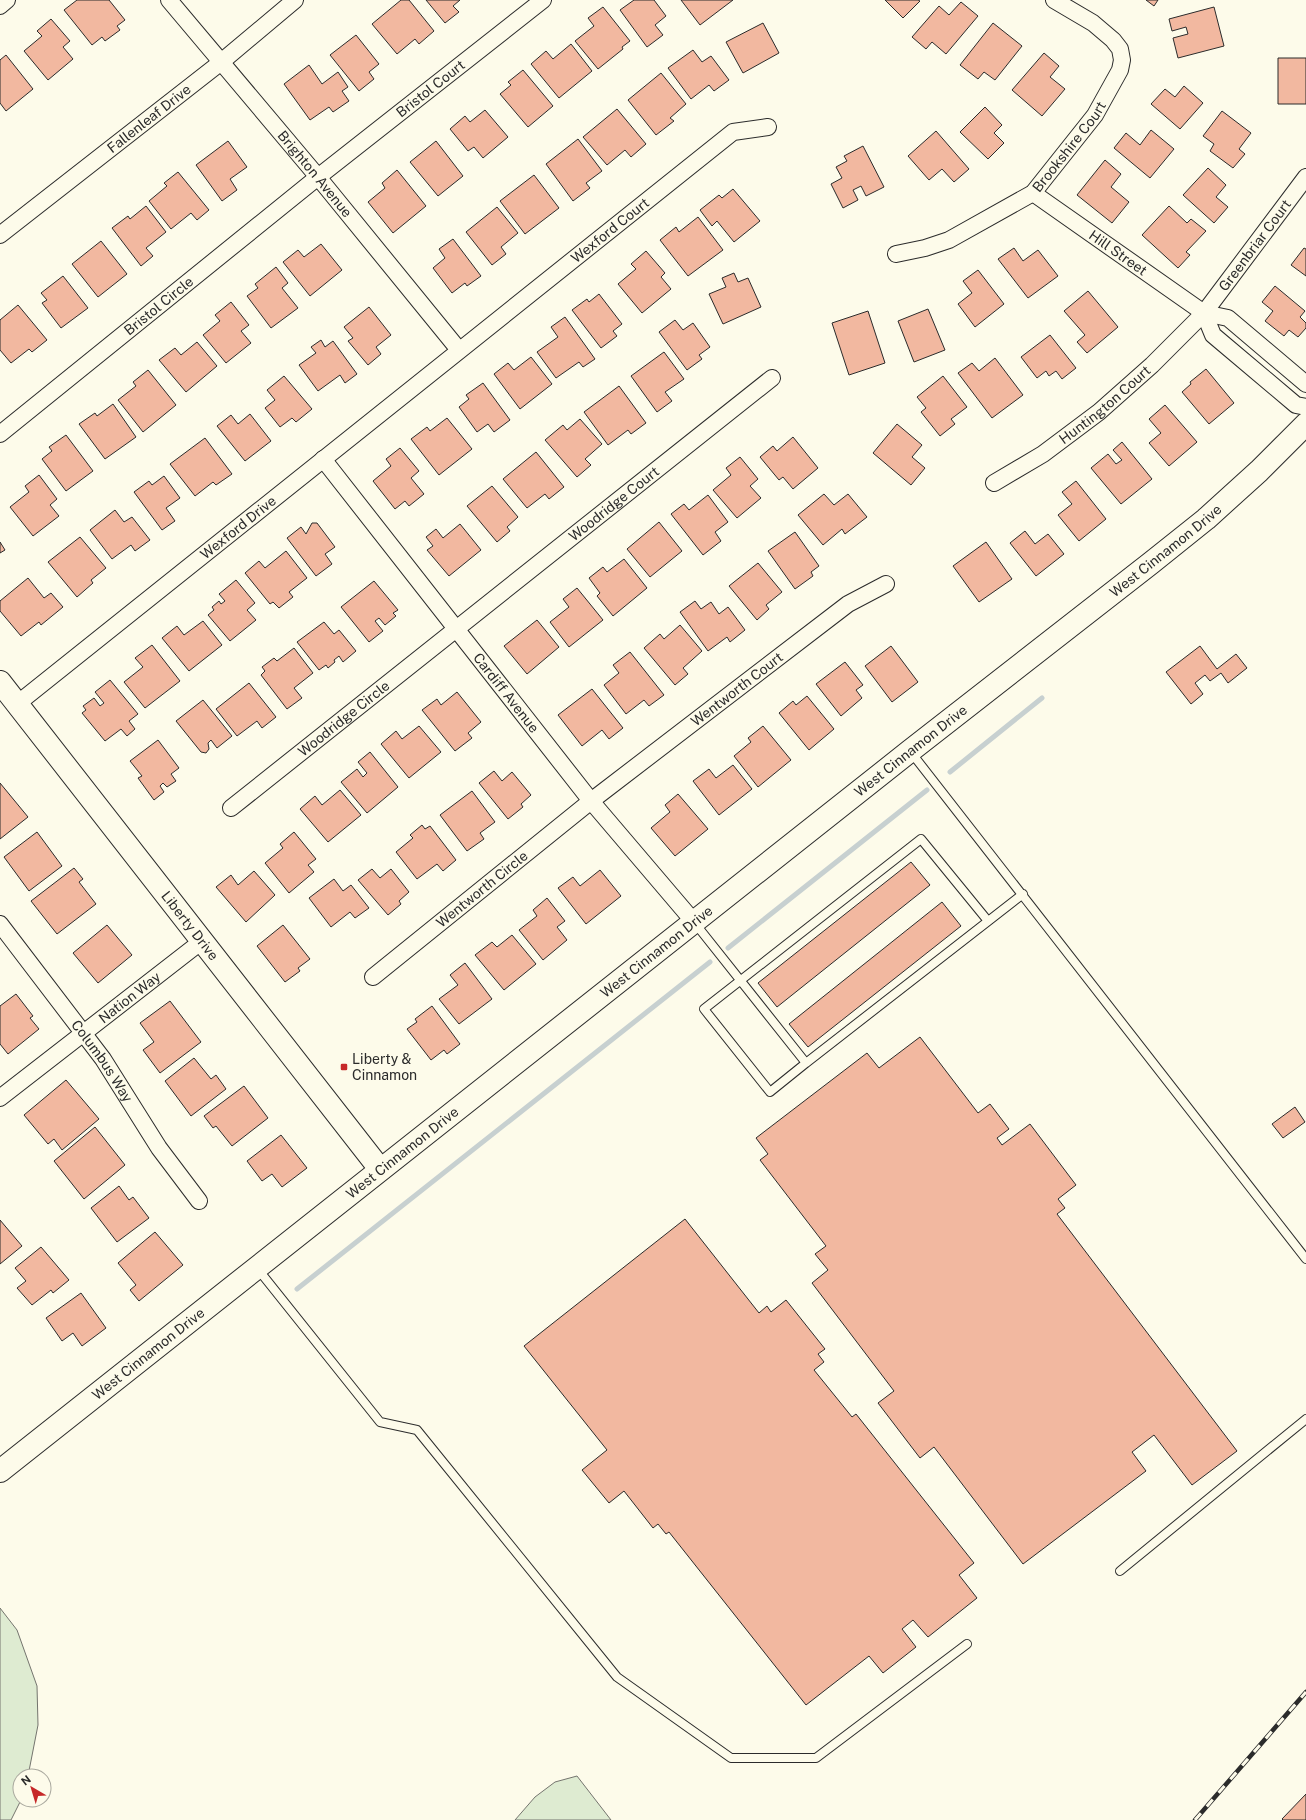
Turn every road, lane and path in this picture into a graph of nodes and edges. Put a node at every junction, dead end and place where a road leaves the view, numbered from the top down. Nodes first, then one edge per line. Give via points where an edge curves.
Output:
1 (7, 0) edge
2 (169, 0) edge
3 (295, 0) edge
4 (543, 0) edge
5 (1054, 0) edge
6 (0, 6) edge
7 (220, 63) junction
8 (768, 127) dead end
9 (318, 177) junction
10 (1306, 177) edge
11 (1033, 193) junction
12 (0, 235) edge
13 (896, 254) dead end
14 (1204, 313) junction
15 (459, 350) junction
16 (772, 378) dead end
17 (1306, 384) edge
18 (1306, 407) edge
19 (1306, 424) edge
20 (0, 434) edge
21 (323, 459) junction
22 (994, 483) dead end
23 (886, 584) dead end
24 (457, 630) junction
25 (0, 682) edge
26 (17, 704) junction
27 (910, 751) junction
28 (591, 801) junction
29 (231, 808) dead end
30 (1023, 894) junction
31 (988, 921) junction
32 (694, 922) junction
33 (0, 924) edge
34 (202, 941) junction
35 (373, 977) dead end
36 (740, 981) junction
37 (84, 1033) junction
38 (806, 1063) junction
39 (0, 1098) edge
40 (380, 1169) junction
41 (199, 1201) dead end
42 (1306, 1259) edge
43 (257, 1268) junction
44 (1306, 1419) edge
45 (0, 1471) edge
46 (1120, 1571) dead end
47 (967, 1644) dead end

1 - 6 street
2 - 7 street, Brighton Avenue
3 - 7 street, Fallenleaf Drive
4 - 9 street, Bristol Court
5 - 11 street, Brookshire Court via 1094,23 1120,49 1122,60 1120,70 1095,115
7 - 9 street, Brighton Avenue
7 - 12 street, Fallenleaf Drive
8 - 15 street, Wexford Court via 733,132
9 - 15 street, Brighton Avenue
9 - 20 street, Bristol Circle
10 - 14 street, Greenbriar Court
11 - 13 street, Brookshire Court via 949,240
11 - 14 street, Hill Street
14 - 17 street, Hill Street via 1228,318
14 - 18 street via 1213,336 1296,405
14 - 22 street, Huntington Court via 1152,365 1099,412 1043,454
15 - 21 street, Wexford Drive
16 - 24 street, Woodridge Court
19 - 27 main road, West Cinnamon Drive via 1200,524
21 - 24 street, Cardiff Avenue
21 - 26 street, Wexford Drive
23 - 28 street, Wentworth Court via 848,604
24 - 28 street, Cardiff Avenue
24 - 29 street, Woodridge Circle
25 - 26 main road, Liberty Drive
26 - 34 main road, Liberty Drive
27 - 30 lane
27 - 32 main road, West Cinnamon Drive
28 - 32 street, Cardiff Avenue
28 - 35 street, Wentworth Circle
30 - 31 lane
30 - 42 lane
31 - 36 lane via 921,839
31 - 38 lane
32 - 36 lane
32 - 40 main road, West Cinnamon Drive
33 - 37 street, Columbus Way
34 - 37 street, Nation Way
34 - 40 main road, Liberty Drive
36 - 38 lane
36 - 38 lane via 704,1009 770,1092
37 - 39 street, Nation Way
37 - 41 street, Columbus Way via 103,1058 159,1148
40 - 43 main road, West Cinnamon Drive
43 - 45 main road, West Cinnamon Drive
43 - 47 lane via 380,1422 418,1430 617,1677 731,1758 816,1758
44 - 46 lane

